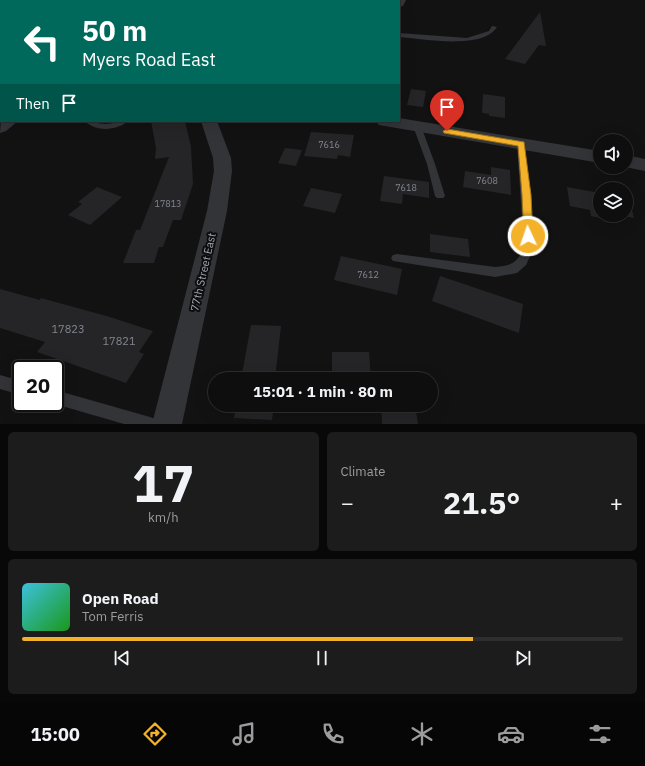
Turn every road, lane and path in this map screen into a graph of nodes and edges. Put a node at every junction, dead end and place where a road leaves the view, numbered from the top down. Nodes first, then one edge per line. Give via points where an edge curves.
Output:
1 (494, 27) dead end
2 (400, 35) edge
3 (9, 122) edge
4 (90, 122) edge
5 (121, 122) edge
6 (209, 122) edge
7 (391, 122) edge
8 (417, 126) junction
9 (0, 128) edge
10 (521, 144) junction
11 (593, 156) edge
12 (633, 163) edge
13 (645, 165) edge
14 (440, 196) dead end
15 (397, 258) dead end
16 (0, 382) edge
17 (12, 385) edge
18 (64, 400) edge
19 (150, 424) edge
20 (167, 424) edge

1 - 2 lane via 491,32 468,40
3 - 9 street
4 - 5 lane via 108,127
6 - 20 street, 77th Street East via 222,158 218,211
7 - 8 street
8 - 10 street
8 - 14 lane
10 - 11 street
10 - 15 lane via 529,248 522,262 513,270 495,272
12 - 13 street
16 - 17 lane
18 - 19 lane

